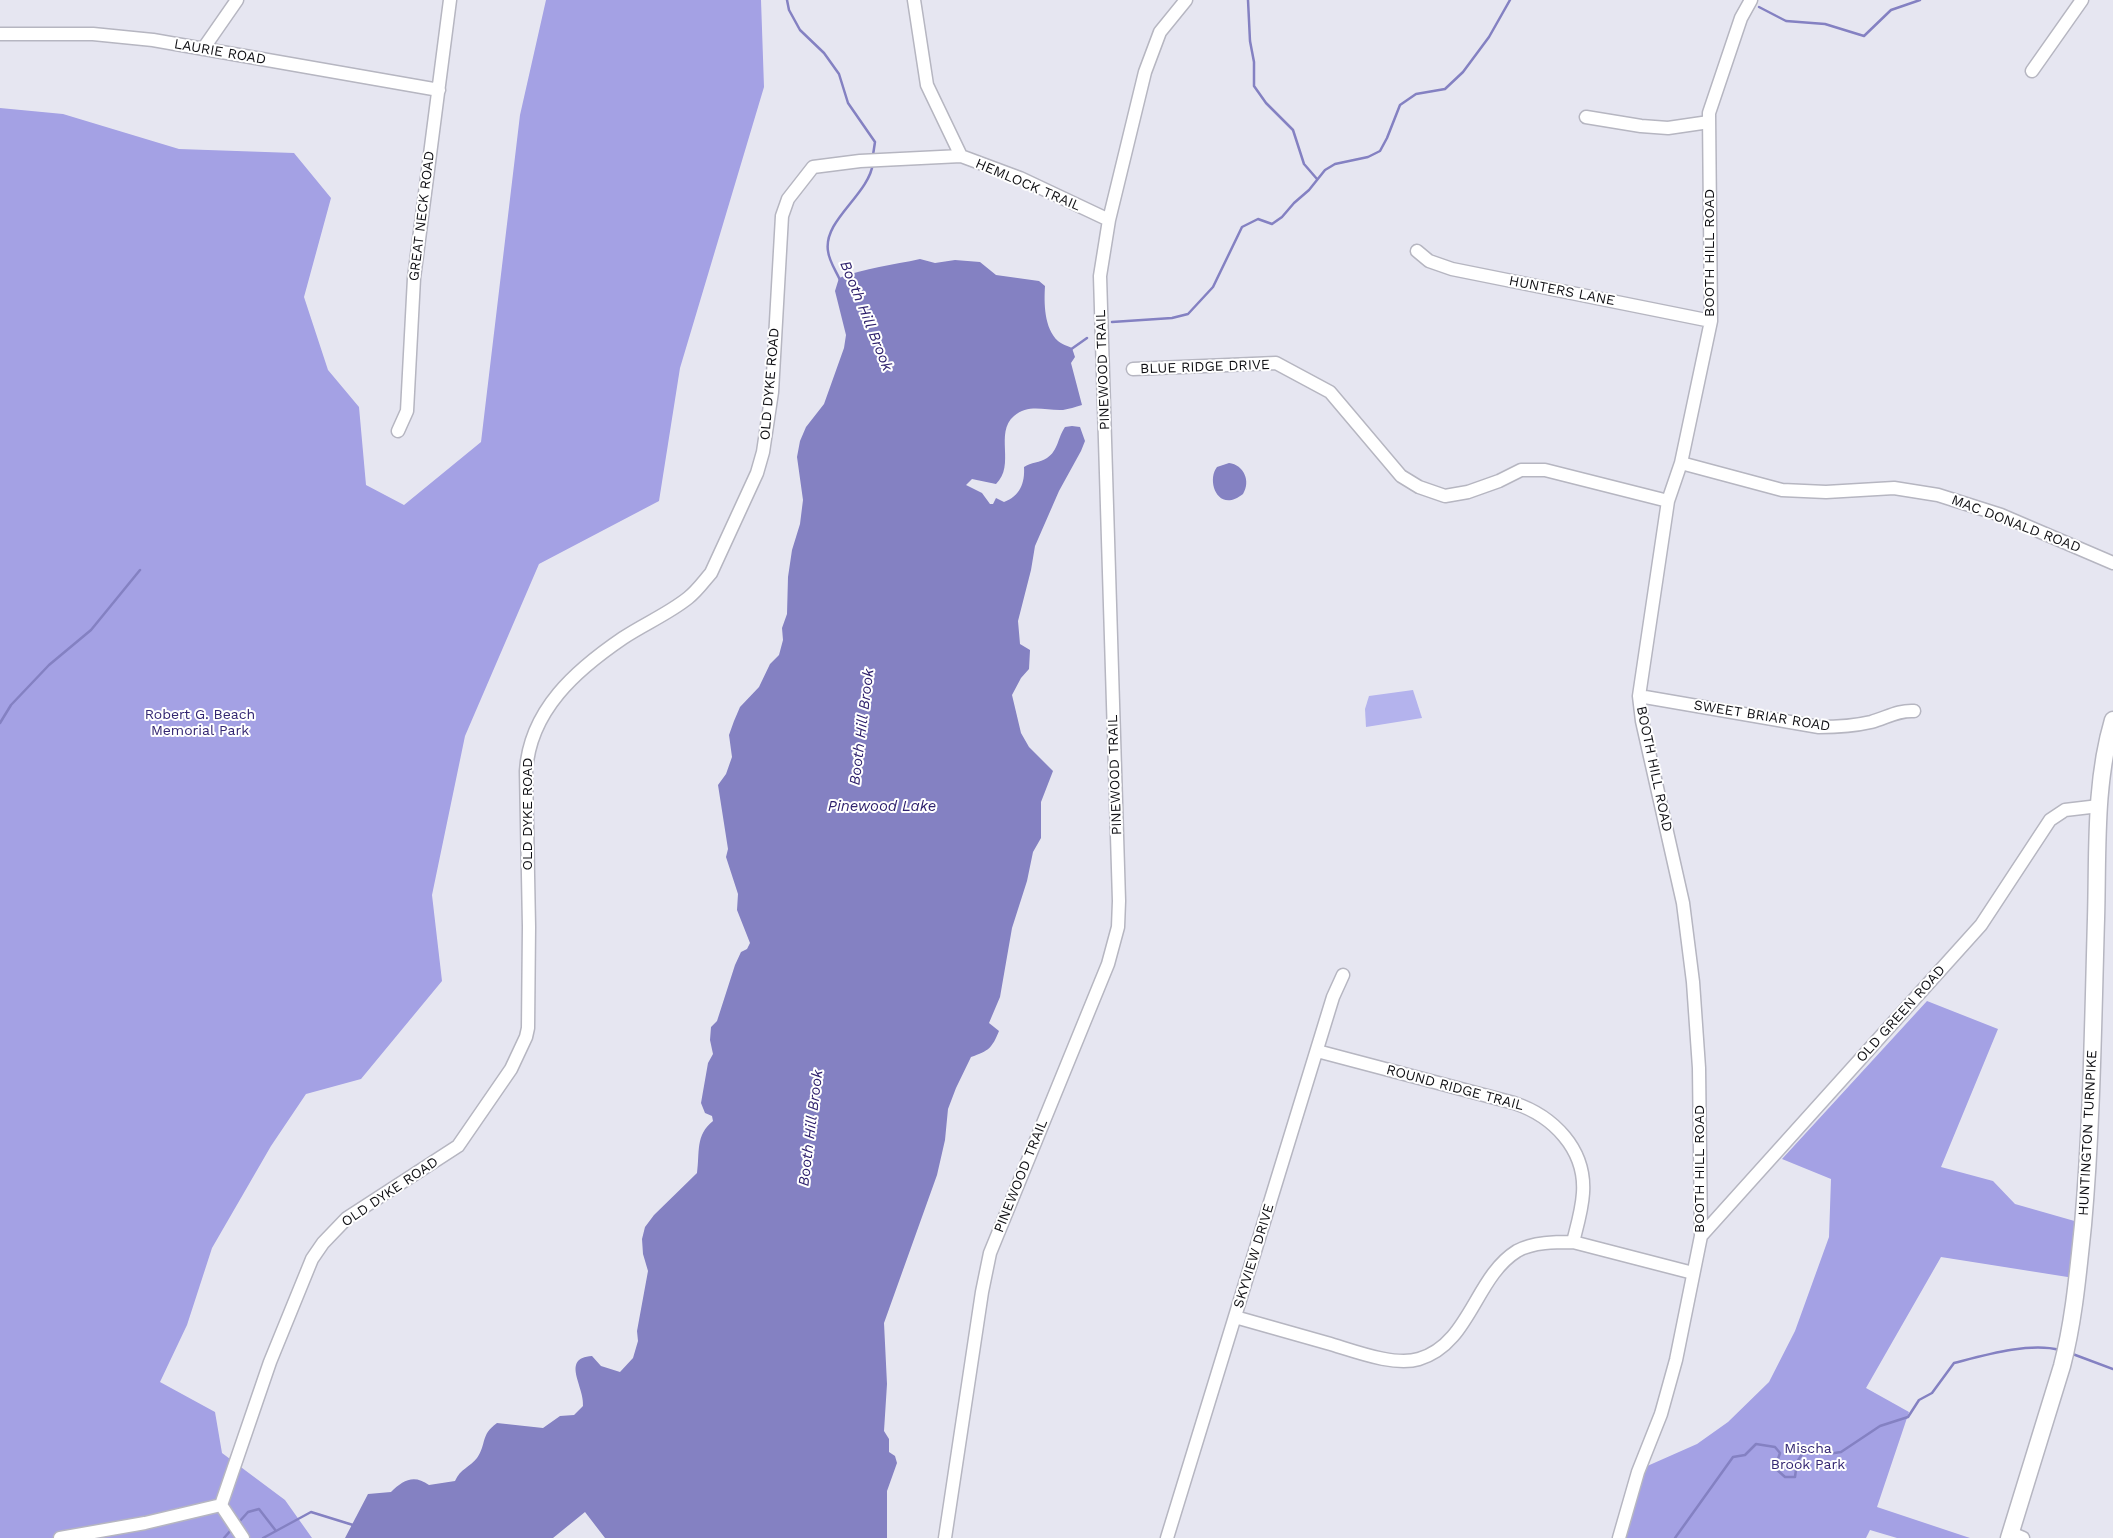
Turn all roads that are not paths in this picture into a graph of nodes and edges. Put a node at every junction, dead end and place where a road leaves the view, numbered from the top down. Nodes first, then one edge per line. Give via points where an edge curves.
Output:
1 (237, 0) edge
2 (450, 0) edge
3 (914, 0) edge
4 (1186, 0) edge
5 (1751, 0) edge
6 (2082, 0) edge
7 (0, 34) edge
8 (203, 49) junction
9 (2032, 71) dead end
10 (438, 90) junction
11 (1586, 117) dead end
12 (1709, 122) junction
13 (961, 156) junction
14 (1109, 220) junction
15 (1417, 251) dead end
16 (1710, 321) junction
17 (1133, 370) dead end
18 (398, 431) dead end
19 (1681, 463) junction
20 (1668, 501) junction
21 (2113, 563) edge
22 (1639, 696) junction
23 (1914, 711) dead end
24 (2113, 720) edge
25 (2099, 806) junction
26 (1343, 974) dead end
27 (1317, 1051) junction
28 (1701, 1236) junction
29 (1573, 1242) junction
30 (1693, 1273) junction
31 (1235, 1317) junction
32 (222, 1505) junction
33 (240, 1535) edge
34 (2014, 1536) edge
35 (60, 1538) edge
36 (945, 1538) edge
37 (1167, 1538) edge
38 (1619, 1538) edge

1 - 8 street
2 - 10 street, GREAT NECK ROAD
3 - 13 street, HEMLOCK TRAIL via 927,85
4 - 14 street, PINEWOOD TRAIL via 1160,32 1145,72
5 - 12 street, BOOTH HILL ROAD via 1741,18 1709,113
6 - 9 street
7 - 8 street, LAURIE ROAD via 93,34
8 - 10 street, LAURIE ROAD
10 - 18 street, GREAT NECK ROAD via 414,278 407,411
11 - 12 street via 1668,128
12 - 16 street, BOOTH HILL ROAD
13 - 14 street, HEMLOCK TRAIL via 1020,178
13 - 32 street, OLD DYKE ROAD via 860,161 814,167 788,199 782,216 772,392 763,452 757,473 711,572 690,597 624,638 578,673 549,704 532,738 526,771 528,1028 520,1053 458,1146 347,1218 312,1259 270,1362
14 - 36 street, PINEWOOD TRAIL via 1100,276 1118,927 1108,964 990,1252
15 - 16 street, HUNTERS LANE via 1429,262 1452,269
16 - 19 street, BOOTH HILL ROAD
17 - 20 street, BLUE RIDGE DRIVE via 1276,363 1330,392 1401,476 1419,487 1446,496 1468,492 1521,470 1545,470
19 - 20 street, BOOTH HILL ROAD
19 - 21 street, MAC DONALD ROAD via 1782,490 1826,492 1894,488 1938,495 2001,515
20 - 22 street, BOOTH HILL ROAD
22 - 23 street, SWEET BRIAR ROAD via 1819,727 1872,722 1904,711
22 - 28 street, BOOTH HILL ROAD via 1683,903 1693,982 1699,1068
24 - 25 main road, HUNTINGTON TURNPIKE
25 - 28 street, OLD GREEN ROAD via 2065,810 2050,820 1981,925
25 - 34 main road, HUNTINGTON TURNPIKE via 2090,1130 2079,1267 2069,1340
26 - 27 street, SKYVIEW DRIVE
27 - 29 street, ROUND RIDGE TRAIL via 1514,1103 1552,1122 1572,1148 1581,1174 1583,1191
27 - 31 street, SKYVIEW DRIVE
28 - 30 street, BOOTH HILL ROAD
29 - 30 street
29 - 31 street via 1554,1242 1518,1251 1492,1276 1448,1341 1419,1359 1375,1356
30 - 38 street, BOOTH HILL ROAD via 1676,1360 1661,1414 1638,1472
31 - 37 street, SKYVIEW DRIVE
32 - 33 street
32 - 35 street

